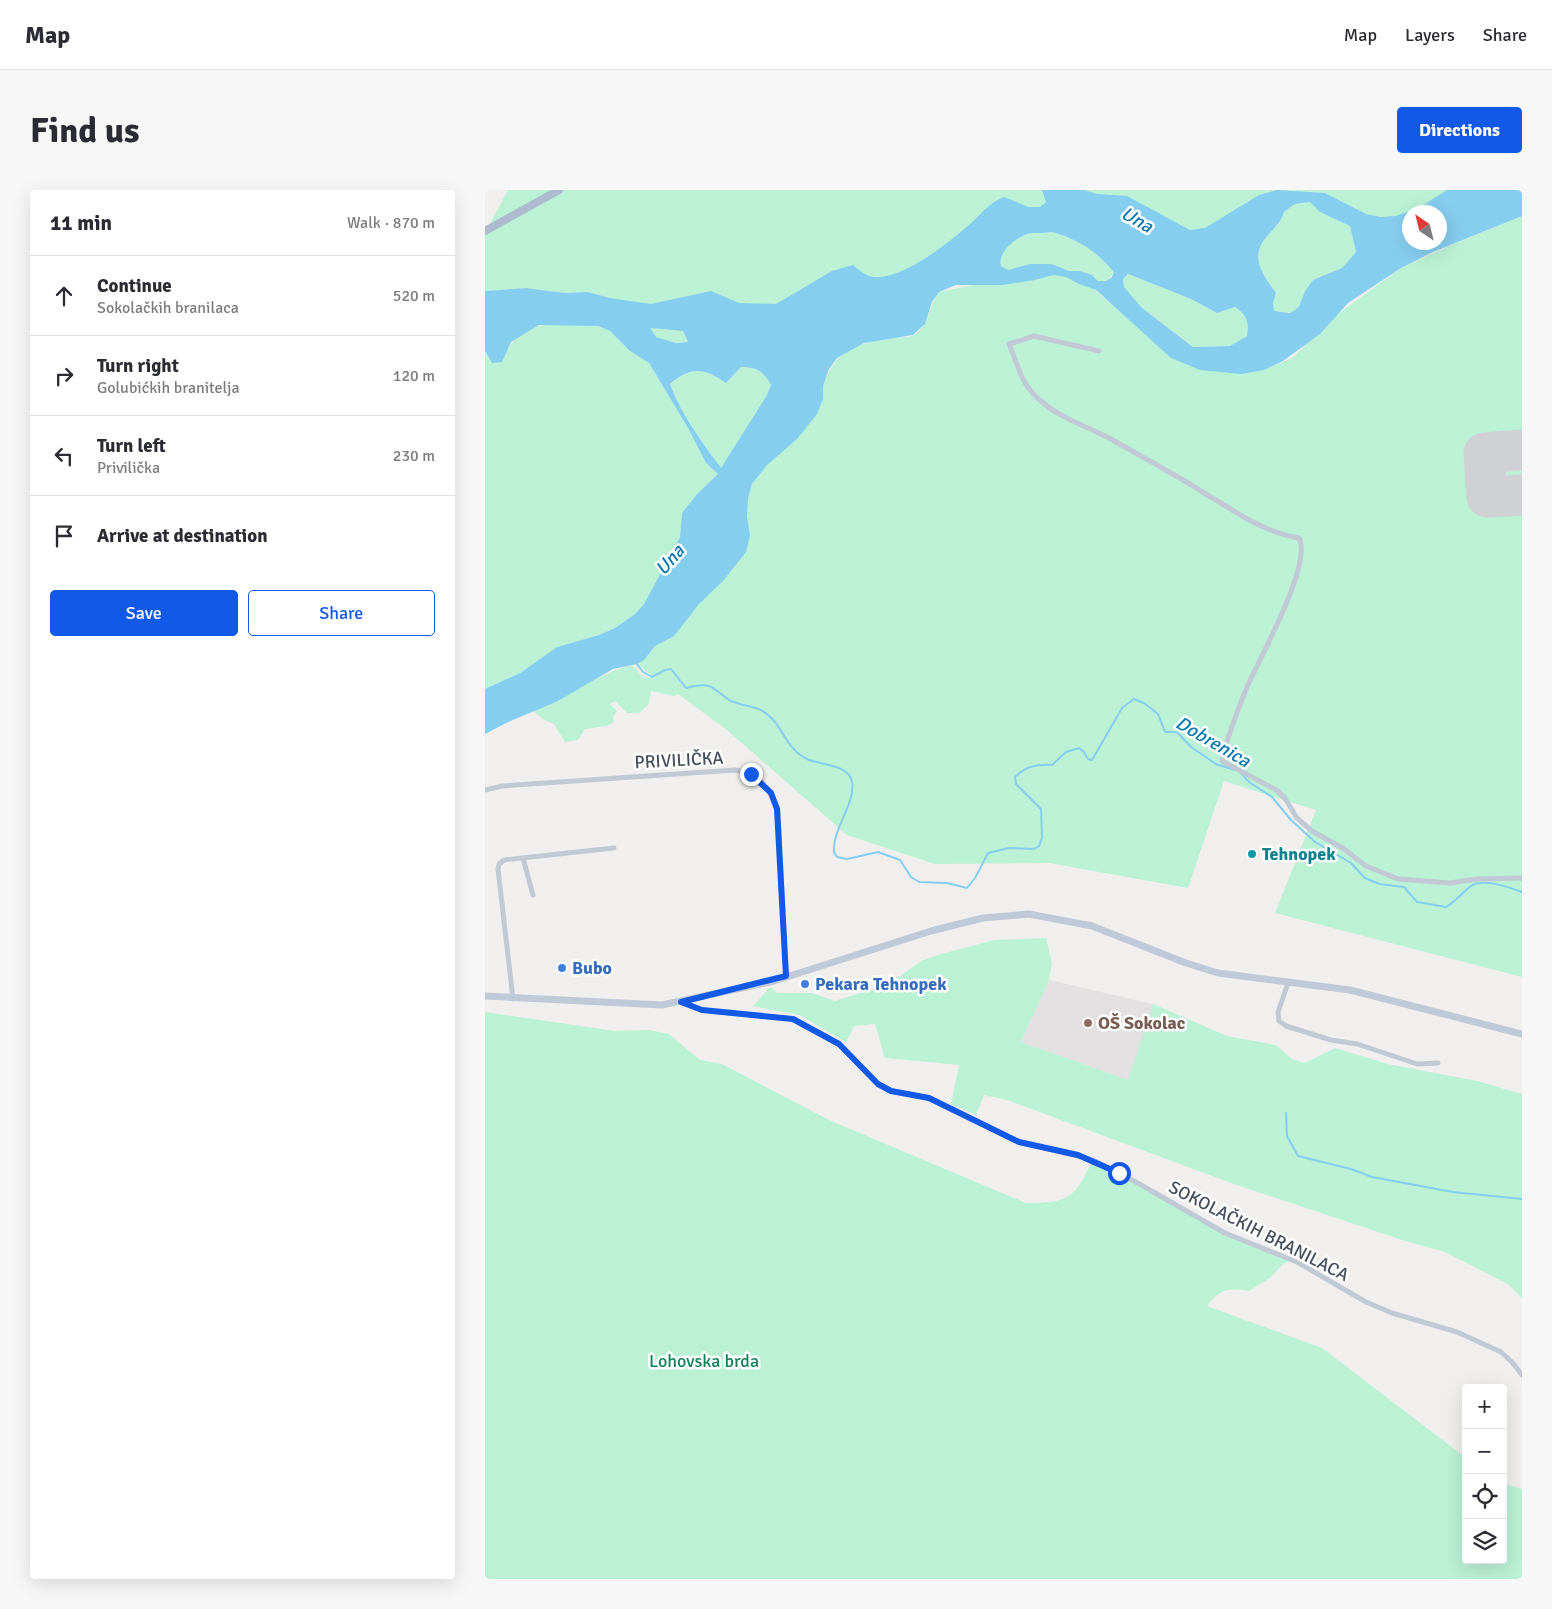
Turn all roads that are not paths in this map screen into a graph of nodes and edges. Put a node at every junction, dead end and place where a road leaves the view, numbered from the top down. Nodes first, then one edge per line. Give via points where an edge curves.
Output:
1 (559, 190) edge
2 (485, 231) edge
3 (1099, 351) dead end
4 (485, 790) edge
5 (615, 848) dead end
6 (523, 858) junction
7 (1522, 878) edge
8 (533, 895) dead end
9 (786, 976) junction
10 (1288, 983) junction
11 (485, 996) edge
12 (513, 999) junction
13 (681, 1002) junction
14 (1522, 1034) edge
15 (1438, 1062) dead end
16 (1522, 1376) edge

1 - 2 main road
3 - 7 street via 1034,336 1009,344 1023,382 1056,412 1201,490 1240,516 1283,535 1299,538 1302,545 1291,590 1247,688 1222,761 1278,791 1297,818 1312,831 1367,866 1398,879 1450,883
4 - 9 street, PRIVILIČKA via 502,786 735,770 751,774 771,793 777,809
5 - 6 street
6 - 8 street
6 - 12 street via 504,860 498,868
9 - 10 street via 975,920 1029,914 1092,926 1219,973
9 - 13 street
10 - 14 street via 1350,990
10 - 15 street via 1278,1012 1279,1022 1286,1026 1417,1064
11 - 12 street
12 - 13 street via 656,1006
13 - 16 street, SOKOLAČKIH BRANILACA via 702,1010 793,1019 839,1044 878,1084 891,1091 929,1098 1019,1142 1093,1160 1225,1233 1297,1262 1366,1302 1457,1332 1501,1352

